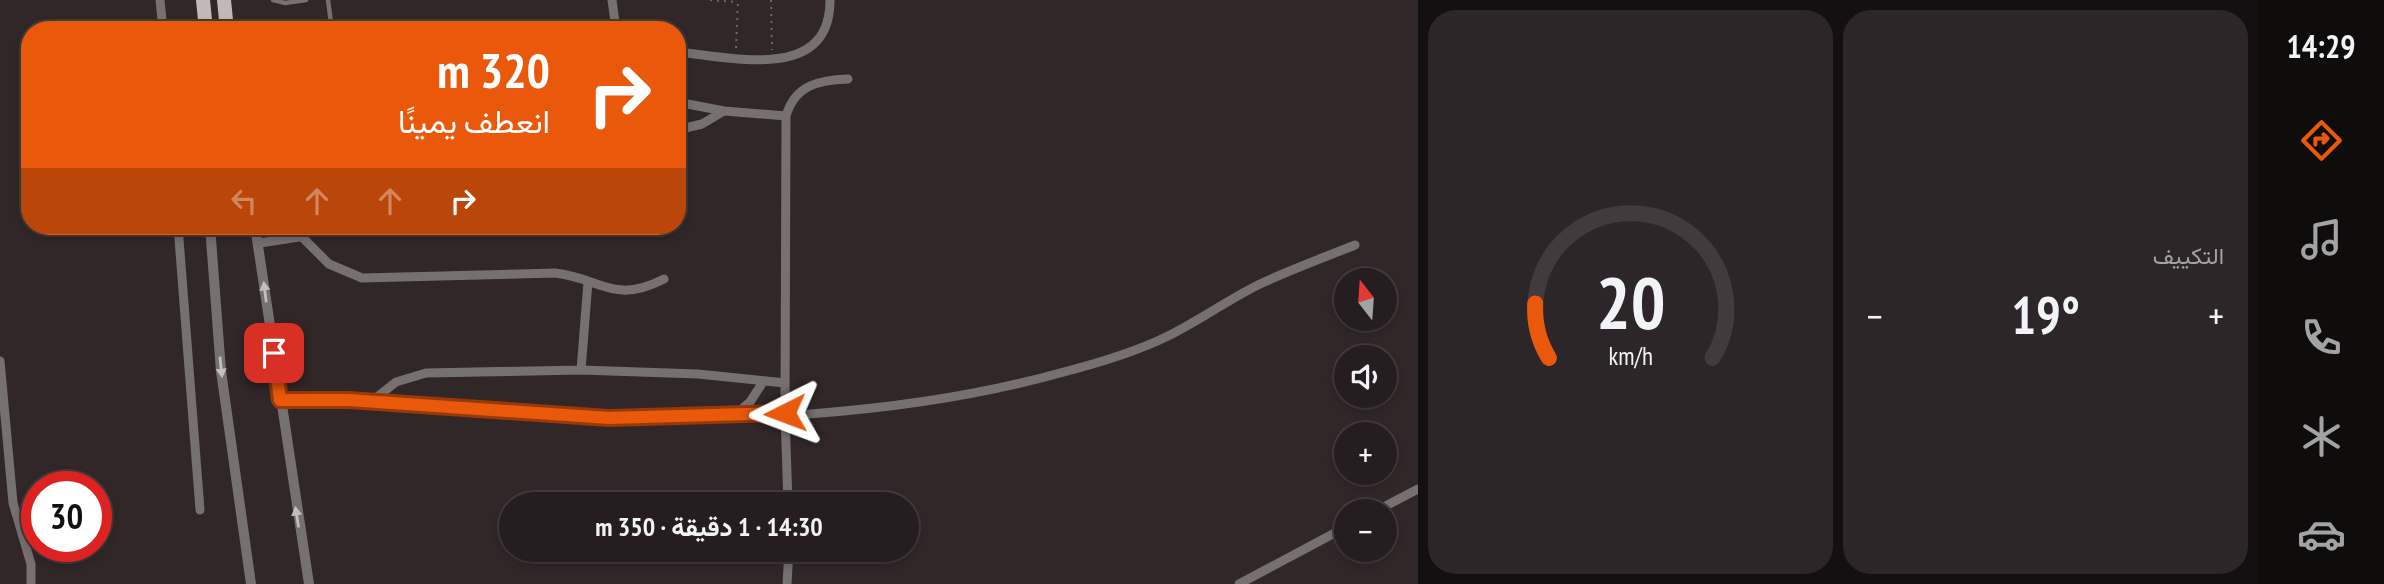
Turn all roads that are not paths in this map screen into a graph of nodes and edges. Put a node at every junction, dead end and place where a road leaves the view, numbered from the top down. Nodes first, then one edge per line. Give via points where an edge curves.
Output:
1 (160, 0) edge
2 (203, 0) edge
3 (224, 0) edge
4 (273, 0) edge
5 (306, 0) edge
6 (328, 0) edge
7 (612, 0) edge
8 (830, 0) edge
9 (162, 21) edge
10 (205, 21) edge
11 (226, 21) edge
12 (331, 21) edge
13 (615, 21) edge
14 (686, 53) edge
15 (848, 79) dead end
16 (686, 104) edge
17 (723, 111) junction
18 (786, 116) junction
19 (686, 128) edge
20 (179, 235) edge
21 (211, 235) edge
22 (258, 235) edge
23 (299, 237) joint
24 (260, 243) junction
25 (1355, 245) dead end
26 (664, 279) dead end
27 (588, 282) junction
28 (0, 361) edge
29 (581, 370) junction
30 (763, 382) junction
31 (785, 383) junction
32 (280, 400) junction
33 (372, 401) junction
34 (785, 413) junction
35 (733, 416) junction
36 (1418, 489) edge
37 (788, 492) edge
38 (1397, 500) edge
39 (200, 510) dead end
40 (1334, 533) edge
41 (789, 562) edge
42 (31, 584) edge
43 (251, 584) edge
44 (309, 584) edge
45 (788, 584) edge
46 (1239, 584) edge

1 - 9 street
2 - 10 main road
3 - 11 main road
4 - 5 lane
6 - 12 lane
7 - 13 street
8 - 14 street via 828,25 816,45 796,56
15 - 18 street via 808,85 792,101
16 - 17 street
17 - 18 street
17 - 19 street
18 - 31 street
20 - 39 street
21 -> 43 street via 221,371
22 - 24 street
23 - 24 street
23 - 27 street via 329,264 362,278 555,274
32 -> 24 street
25 - 34 street via 1261,284 1166,337 1061,373 919,402
26 - 27 street via 623,290
27 - 29 street
28 - 42 street via 13,503 32,570
29 - 30 street via 698,374
29 - 33 street via 426,373 397,382
30 - 31 street
30 - 35 street
31 - 34 street
32 - 33 street
44 -> 32 street
33 - 35 street via 562,416
34 - 35 street
34 - 37 street
36 - 38 street
40 - 46 street
41 - 45 street

